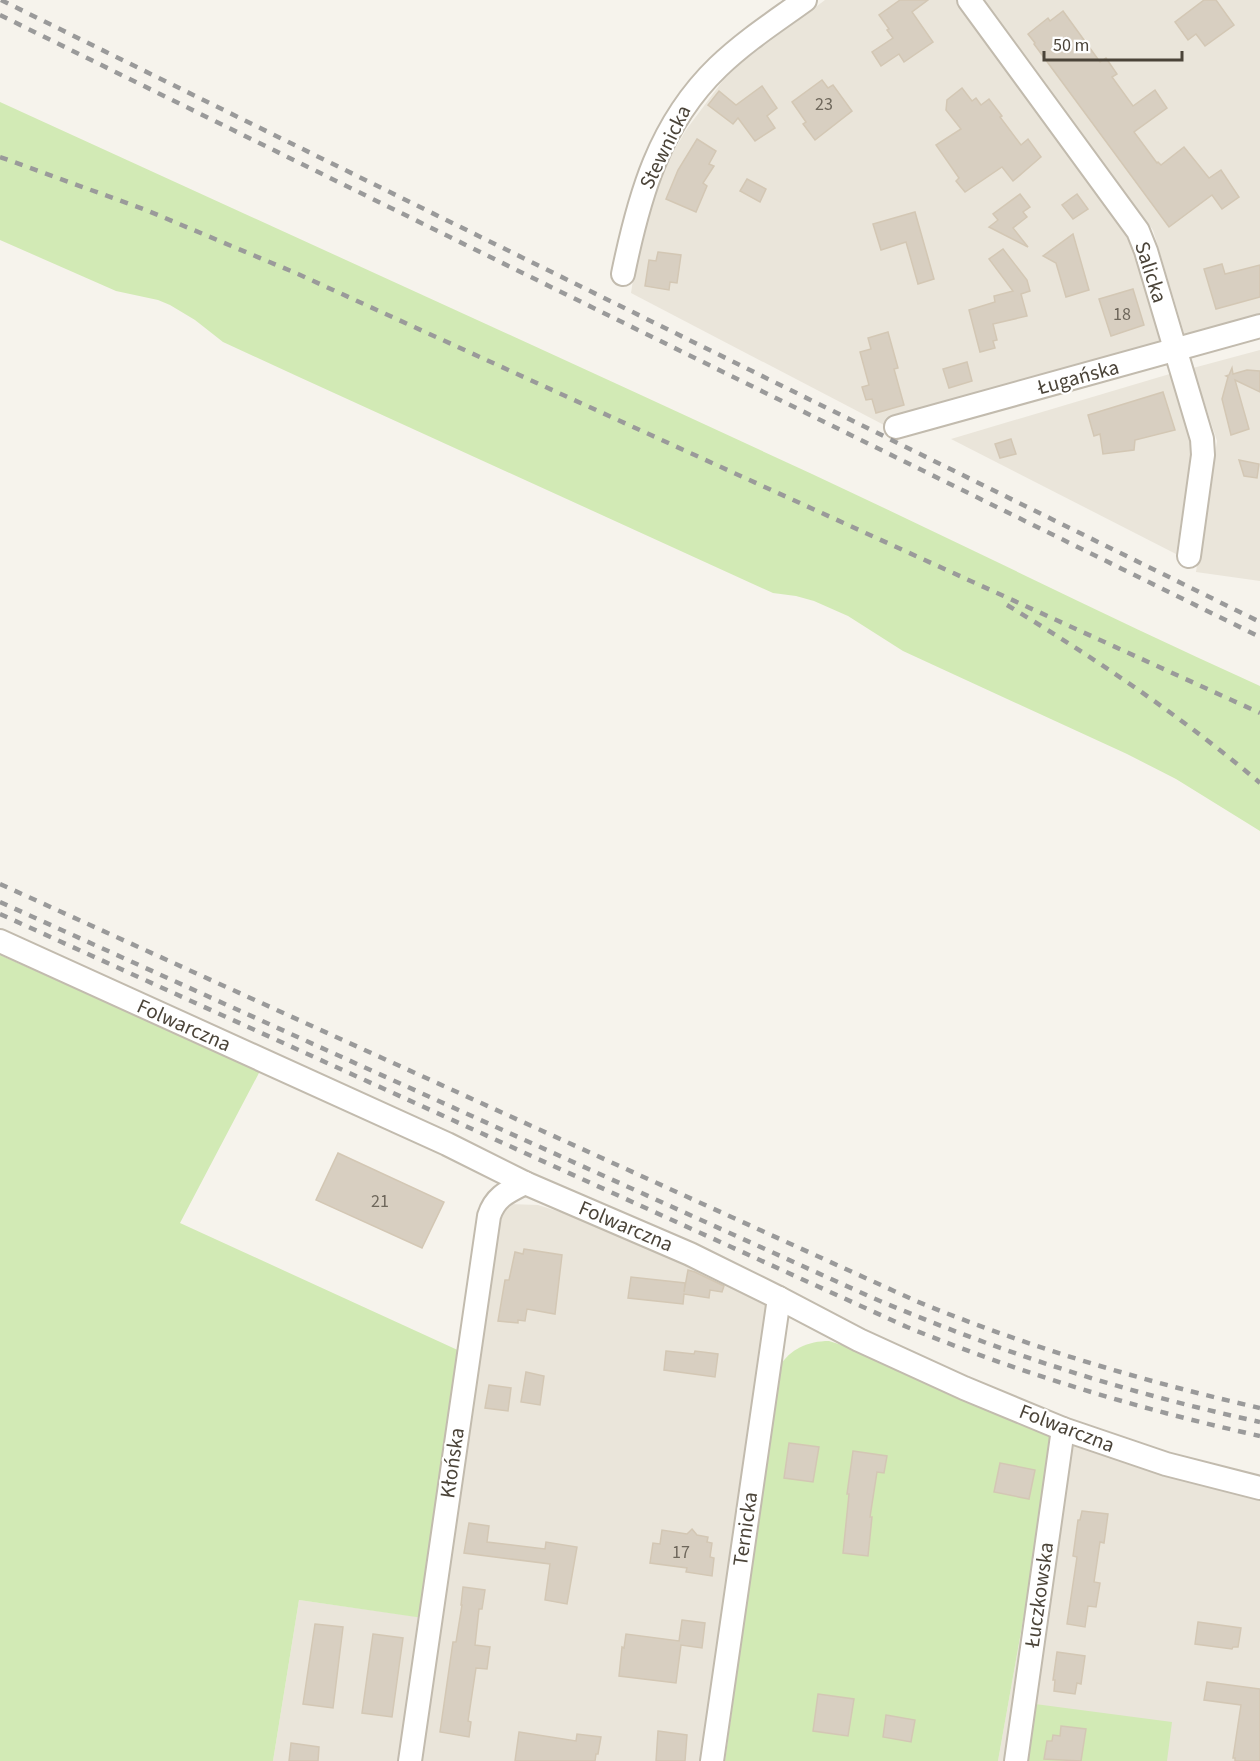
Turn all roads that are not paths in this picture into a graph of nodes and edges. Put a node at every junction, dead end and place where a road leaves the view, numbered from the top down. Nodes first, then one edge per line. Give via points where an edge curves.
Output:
1 (805, 0) edge
2 (969, 0) edge
3 (623, 274) dead end
4 (1260, 326) edge
5 (1175, 350) junction
6 (896, 427) dead end
7 (1189, 556) dead end
8 (0, 941) edge
9 (525, 1183) junction
10 (778, 1298) junction
11 (1063, 1429) junction
12 (1260, 1488) edge
13 (410, 1761) edge
14 (712, 1761) edge
15 (1016, 1761) edge

1 - 3 street, Stewnicka via 718,66 684,105 664,139 643,190
2 - 5 street, Salicka via 1138,231
4 - 5 street, Ługańska
5 - 6 street, Ługańska
5 - 7 street, Salicka via 1202,439
8 - 9 street, Folwarczna via 447,1143
9 - 10 street, Folwarczna via 690,1254
9 - 13 street, Kłońska via 502,1194 492,1204 489,1216
10 - 11 street, Folwarczna via 859,1340
10 - 14 street, Ternicka
11 - 12 street, Folwarczna via 1166,1464
11 - 15 street, Łuczkowska

